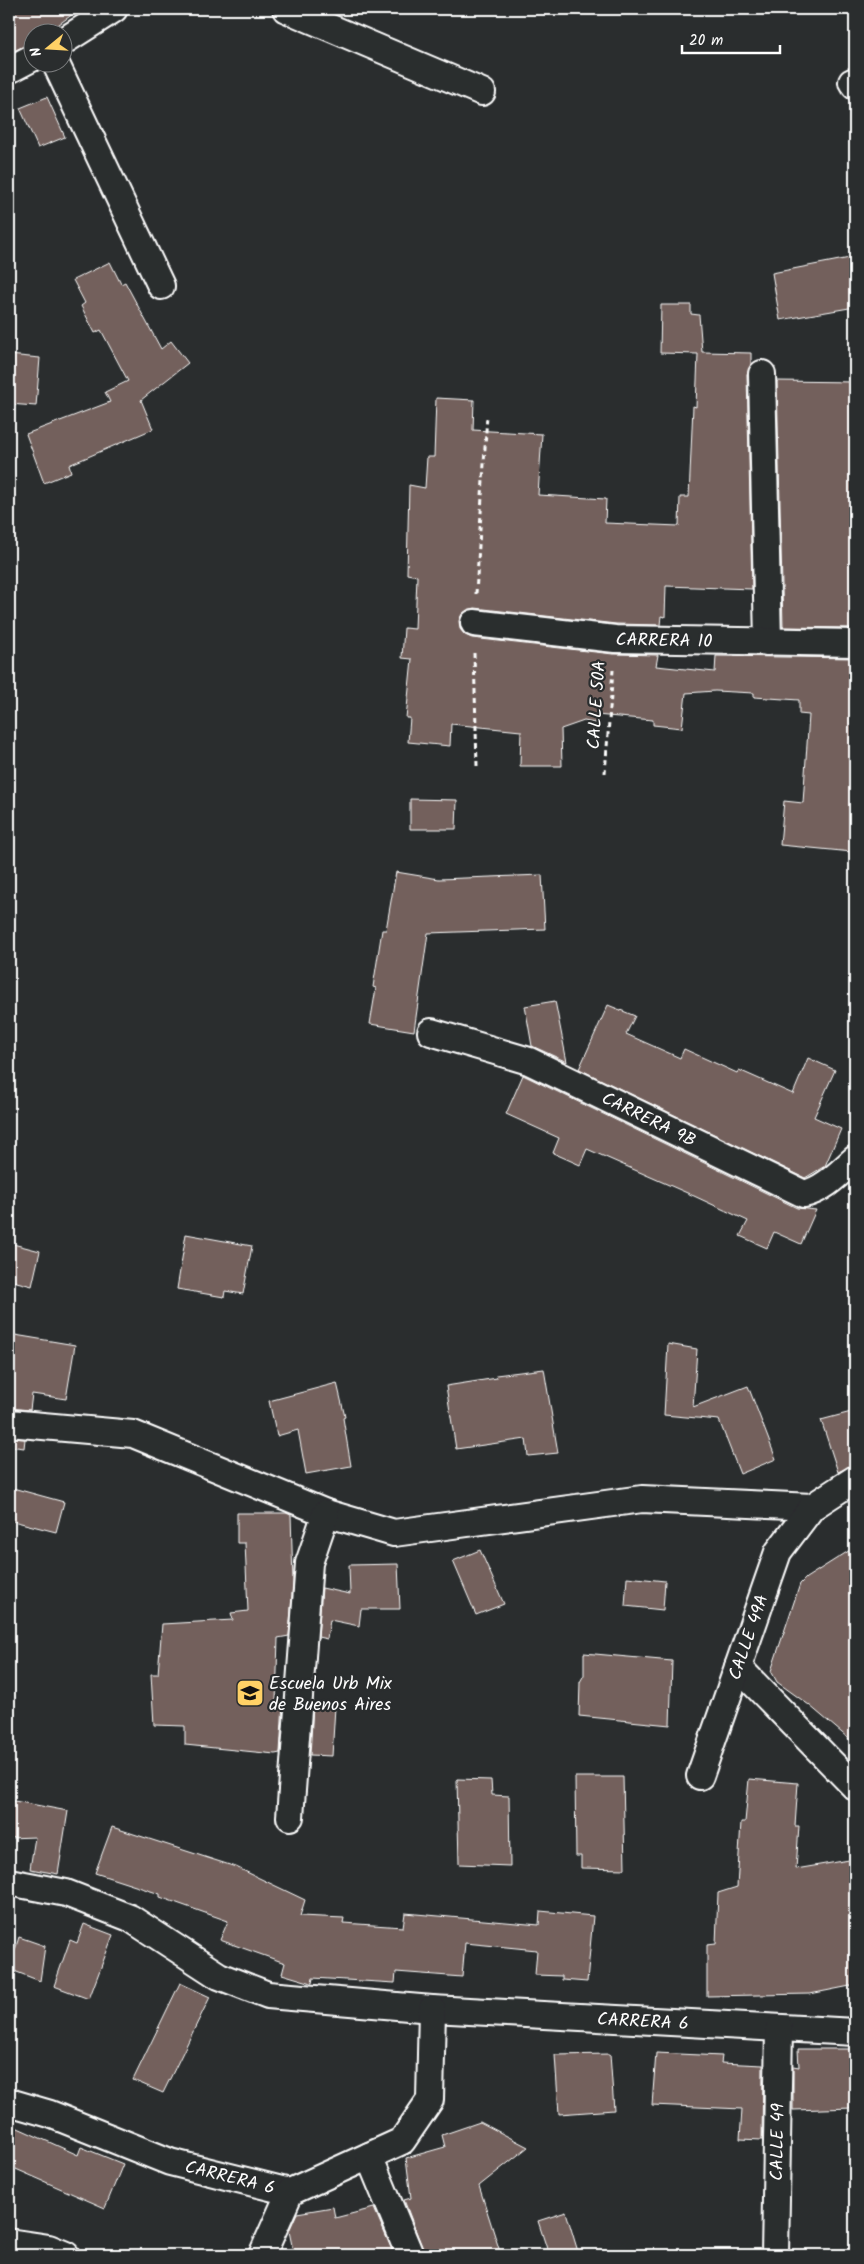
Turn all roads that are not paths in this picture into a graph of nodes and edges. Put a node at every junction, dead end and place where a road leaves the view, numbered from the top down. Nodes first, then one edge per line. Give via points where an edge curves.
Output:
1 (114, 9) edge
2 (286, 9) edge
3 (72, 36) edge
4 (22, 63) edge
5 (9, 70) edge
6 (60, 72) edge
7 (482, 92) dead end
8 (161, 286) dead end
9 (762, 374) dead end
10 (474, 624) dead end
11 (768, 642) junction
12 (855, 643) edge
13 (431, 1032) dead end
14 (855, 1159) edge
15 (9, 1423) edge
16 (855, 1479) edge
17 (812, 1508) junction
18 (326, 1513) junction
19 (738, 1667) junction
20 (700, 1776) dead end
21 (855, 1787) edge
22 (290, 1817) dead end
23 (9, 1882) edge
24 (432, 2009) junction
25 (779, 2028) junction
26 (855, 2032) edge
27 (9, 2102) edge
28 (369, 2156) junction
29 (290, 2192) junction
30 (9, 2242) edge
31 (66, 2255) edge
32 (262, 2255) edge
33 (410, 2255) edge
34 (775, 2255) edge

1 - 3 street
2 - 7 street
4 - 5 street
6 - 8 street
9 - 11 street
10 - 11 street, CARRERA 10 via 615,639
11 - 12 street, CARRERA 10
13 - 14 street, CARRERA 9B via 529,1061 804,1194 826,1183
15 - 18 street via 133,1434
16 - 17 street, CALLE 49A
17 - 18 street via 642,1499 394,1533
17 - 19 street, CALLE 49A via 778,1552
18 - 22 street via 309,1563
19 - 20 street, CALLE 49A
19 - 21 street
23 - 24 street, CARRERA 6 via 66,1893 130,1918 220,1976 268,1995
24 - 25 street, CARRERA 6
24 - 28 street, CARRERA 6 via 430,2100 402,2141
25 - 26 street, CARRERA 6
25 - 34 street, CALLE 49
27 - 29 street, CARRERA 6 via 50,2114 170,2162
28 - 29 street, CARRERA 6
28 - 33 street
29 - 32 street
30 - 31 street via 49,2248

